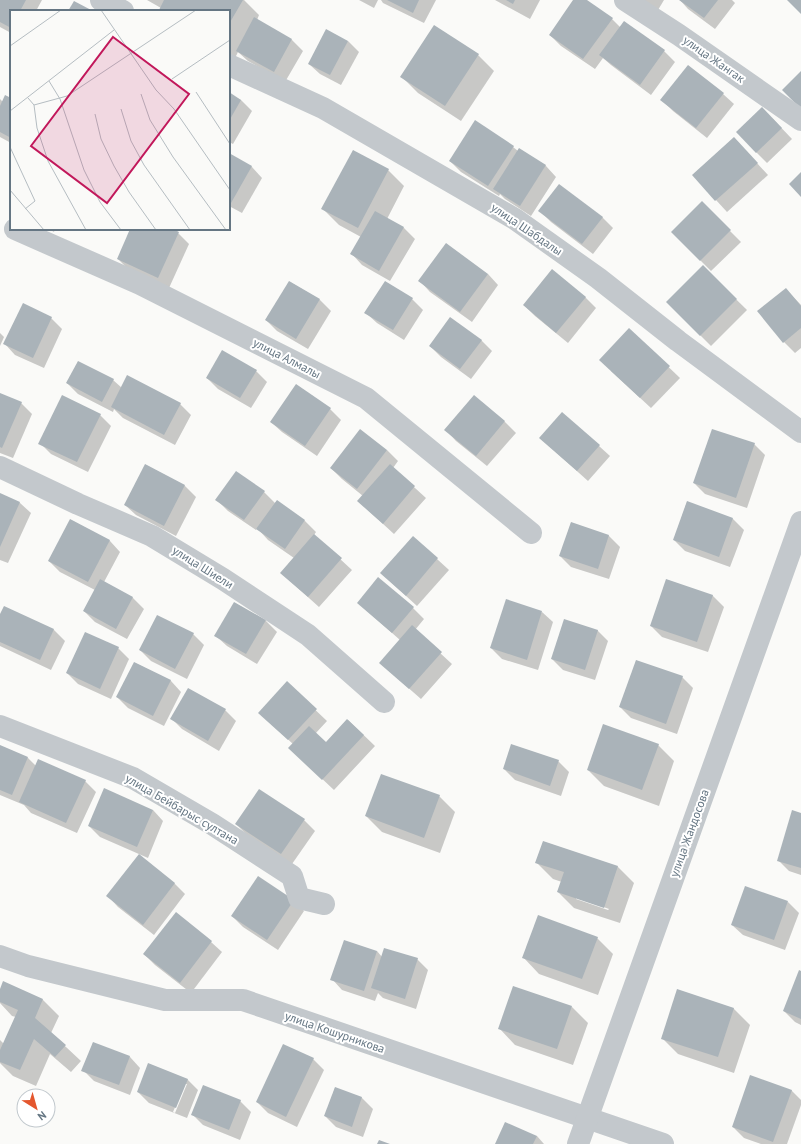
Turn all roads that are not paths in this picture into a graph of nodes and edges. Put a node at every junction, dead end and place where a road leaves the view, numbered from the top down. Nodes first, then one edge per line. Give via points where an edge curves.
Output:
1 (101, 0) edge
2 (625, 0) edge
3 (121, 10) edge
4 (230, 65) edge
5 (801, 120) edge
6 (0, 222) edge
7 (10, 227) edge
8 (17, 230) edge
9 (801, 432) edge
10 (0, 467) edge
11 (801, 522) edge
12 (531, 533) dead end
13 (384, 702) dead end
14 (0, 726) edge
15 (324, 904) dead end
16 (0, 956) edge
17 (586, 1118) junction
18 (578, 1144) edge
19 (663, 1144) edge

1 - 3 street
2 - 5 street, улица Жангак via 686,39
4 - 9 street, улица Шабдалы via 323,108 515,219 598,278
6 - 7 street
8 - 12 street, улица Алмалы via 140,284 366,398
10 - 13 street, улица Шиели via 152,536 223,579 308,635
11 - 17 street, улица Жандосова
14 - 15 street, улица Бейбарыс султана via 133,778 212,824 292,876 299,898
16 - 17 street, улица Кошурникова via 28,966 165,1000 243,1000
17 - 18 street, улица Жандосова
17 - 19 street, улица Кошурникова

